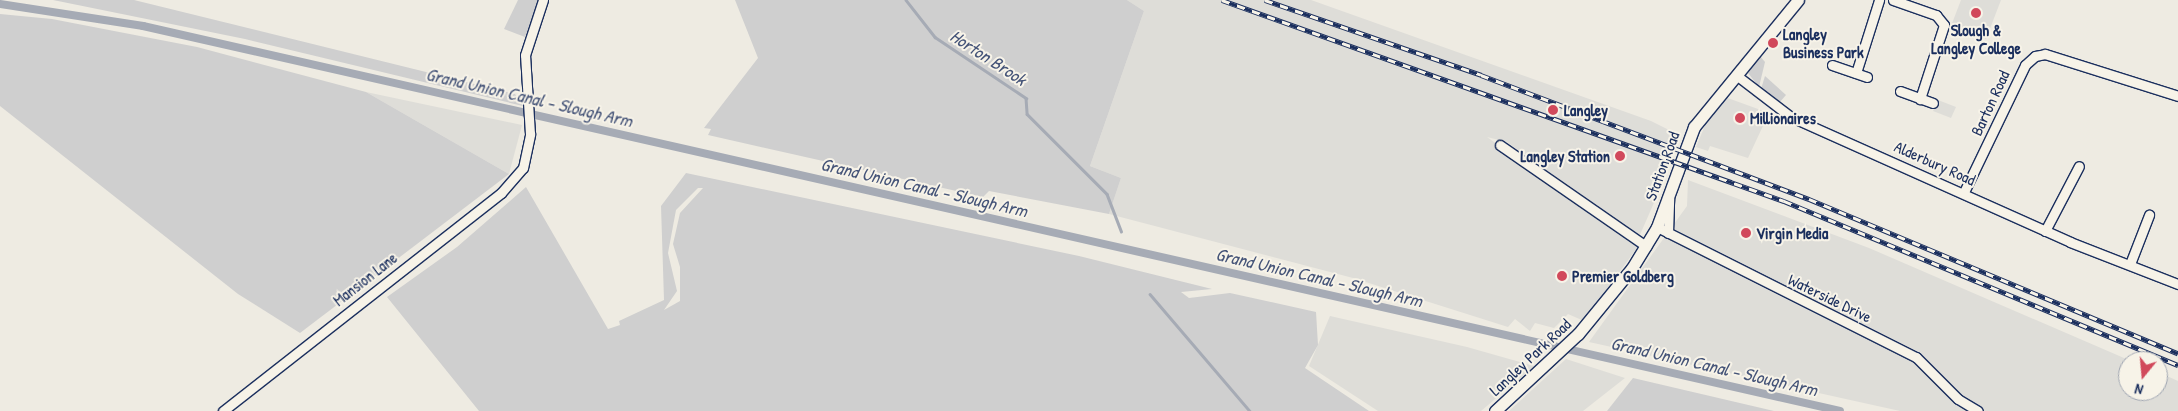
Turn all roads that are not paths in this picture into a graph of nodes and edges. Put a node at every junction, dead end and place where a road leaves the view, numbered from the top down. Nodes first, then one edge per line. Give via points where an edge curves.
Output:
1 (543, 0) edge
2 (1798, 0) edge
3 (1879, 0) edge
4 (1893, 0) edge
5 (1832, 65) dead end
6 (1856, 73) junction
7 (1736, 75) junction
8 (1867, 77) dead end
9 (1900, 91) dead end
10 (2178, 96) edge
11 (1920, 99) junction
12 (1932, 103) dead end
13 (1500, 144) dead end
14 (2080, 166) dead end
15 (1964, 192) junction
16 (1669, 198) junction
17 (2149, 216) dead end
18 (1657, 227) junction
19 (2045, 230) junction
20 (1668, 233) junction
21 (1646, 246) junction
22 (2130, 264) junction
23 (2178, 284) edge
24 (1582, 330) joint
25 (223, 411) edge
26 (1495, 411) edge
27 (1978, 411) edge

1 - 25 street, Mansion Lane via 525,55 529,123 523,168 501,193
2 - 7 main road, Station Road
3 - 6 street
4 - 11 street via 1936,15 1944,25
5 - 6 street
6 - 8 street
7 - 15 street, Alderbury Road via 1791,117
7 - 16 main road, Station Road via 1690,134
9 - 11 street
10 - 15 street, Barton Road via 2045,54 2034,56 2025,65
11 - 12 street
13 - 21 street
14 - 19 street
15 - 19 street, Alderbury Road
16 - 18 main road, Station Road
16 - 20 street
17 - 22 street
18 - 20 street, Waterside Drive
18 - 21 main road, Station Road
19 - 22 street, Alderbury Road
20 - 27 street, Waterside Drive via 1916,357 1958,399
21 - 24 main road, Station Road
22 - 23 street, Alderbury Road
24 - 26 main road, Langley Park Road

